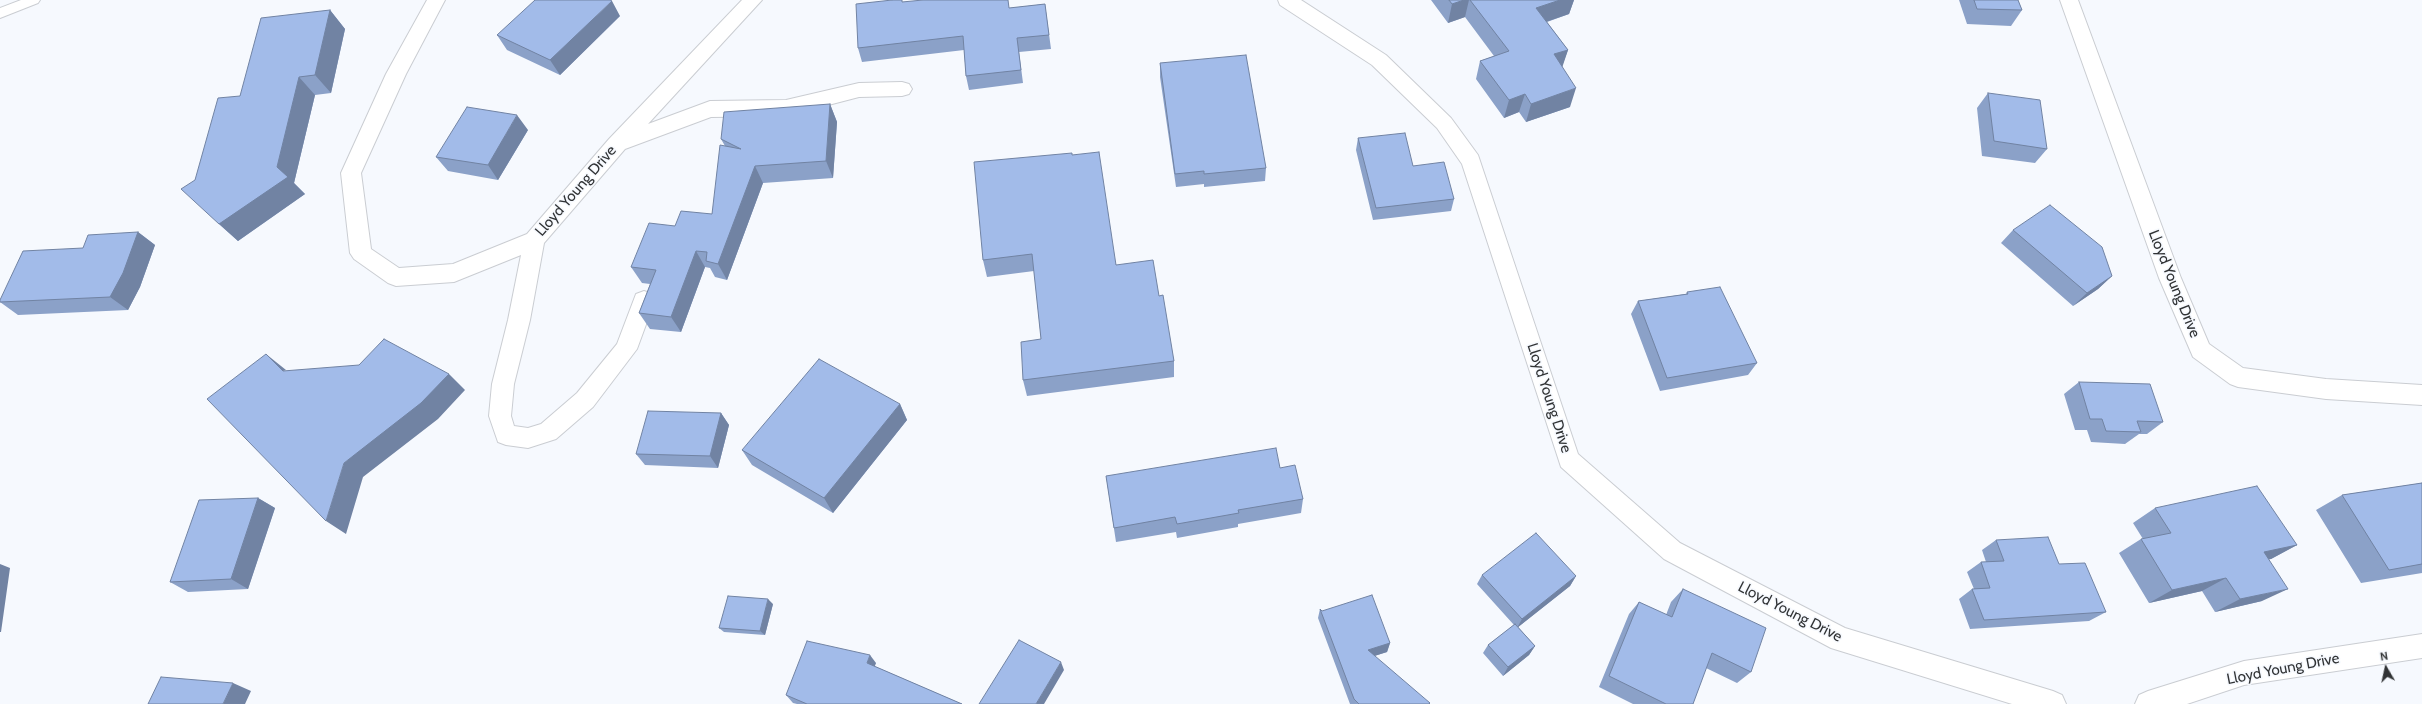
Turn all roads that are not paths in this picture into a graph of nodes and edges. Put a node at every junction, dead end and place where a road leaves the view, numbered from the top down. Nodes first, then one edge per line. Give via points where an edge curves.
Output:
1 (34, 0) edge
2 (436, 0) edge
3 (753, 0) edge
4 (1287, 0) edge
5 (2069, 0) edge
6 (0, 13) edge
7 (902, 88) dead end
8 (616, 145) junction
9 (534, 240) junction
10 (644, 300) edge
11 (2422, 395) edge
12 (2422, 646) edge
13 (2053, 704) edge
14 (2148, 704) edge

1 - 6 lane
2 - 9 street, Lloyd Young Drive via 396,74 351,173 361,253 396,277 454,273
3 - 8 street, Lloyd Young Drive
4 - 13 street, Lloyd Young Drive via 1379,60 1444,123 1470,161 1569,460 1672,551 1840,639
5 - 11 street, Lloyd Young Drive via 2170,278 2201,350 2238,377 2326,389
7 - 8 street via 859,90 786,108 710,109
8 - 9 street, Lloyd Young Drive
9 - 10 street via 519,320 503,384 500,416 506,435 528,438 548,432 585,400 626,349
12 - 14 street, Lloyd Young Drive via 2244,673

